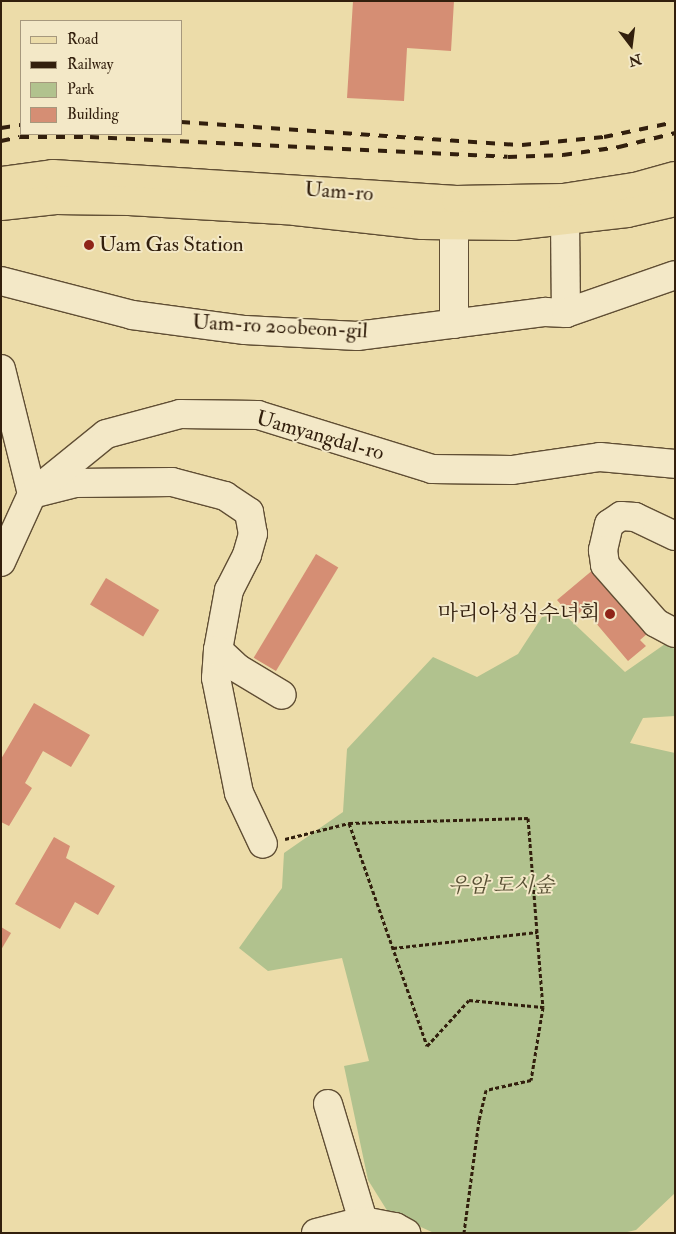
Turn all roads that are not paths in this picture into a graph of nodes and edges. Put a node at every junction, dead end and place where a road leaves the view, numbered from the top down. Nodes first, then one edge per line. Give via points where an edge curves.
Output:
1 (675, 176) edge
2 (1, 181) edge
3 (675, 202) edge
4 (1, 206) edge
5 (565, 220) junction
6 (454, 225) junction
7 (675, 275) edge
8 (1, 281) edge
9 (566, 313) junction
10 (454, 324) junction
11 (1, 369) edge
12 (675, 464) edge
13 (32, 494) junction
14 (675, 536) edge
15 (1, 562) edge
16 (675, 633) edge
17 (218, 650) junction
18 (282, 695) dead end
19 (263, 844) road end
20 (328, 1104) dead end
21 (363, 1221) junction
22 (316, 1233) edge
23 (406, 1233) edge

1 - 2 main road, Uam-ro via 635,187 563,198 456,200 62,174
3 - 5 main road, Uam-ro via 627,213
4 - 6 main road, Uam-ro via 56,200 129,201
5 - 6 main road, Uam-ro via 513,226
5 - 9 street
6 - 10 street
7 - 9 street, Uam-ro 200beon-gil
8 - 10 street, Uam-ro 200beon-gil via 132,315 244,330 357,336
9 - 10 street, Uam-ro 200beon-gil via 545,312
11 - 13 street
12 - 13 street, Uamyangdal-ro via 600,457 512,470 432,468 258,415 180,414 106,434
13 - 15 street, Uamyangdal-ro
13 - 17 street via 75,483 172,482 225,496 248,512 253,534 247,555 229,590
14 - 16 street via 636,517 621,516 609,524 603,550 605,565 656,623
17 - 18 street via 237,668
17 - 19 street via 216,678 239,793
20 - 21 street
21 - 22 street
21 - 23 street via 395,1227

